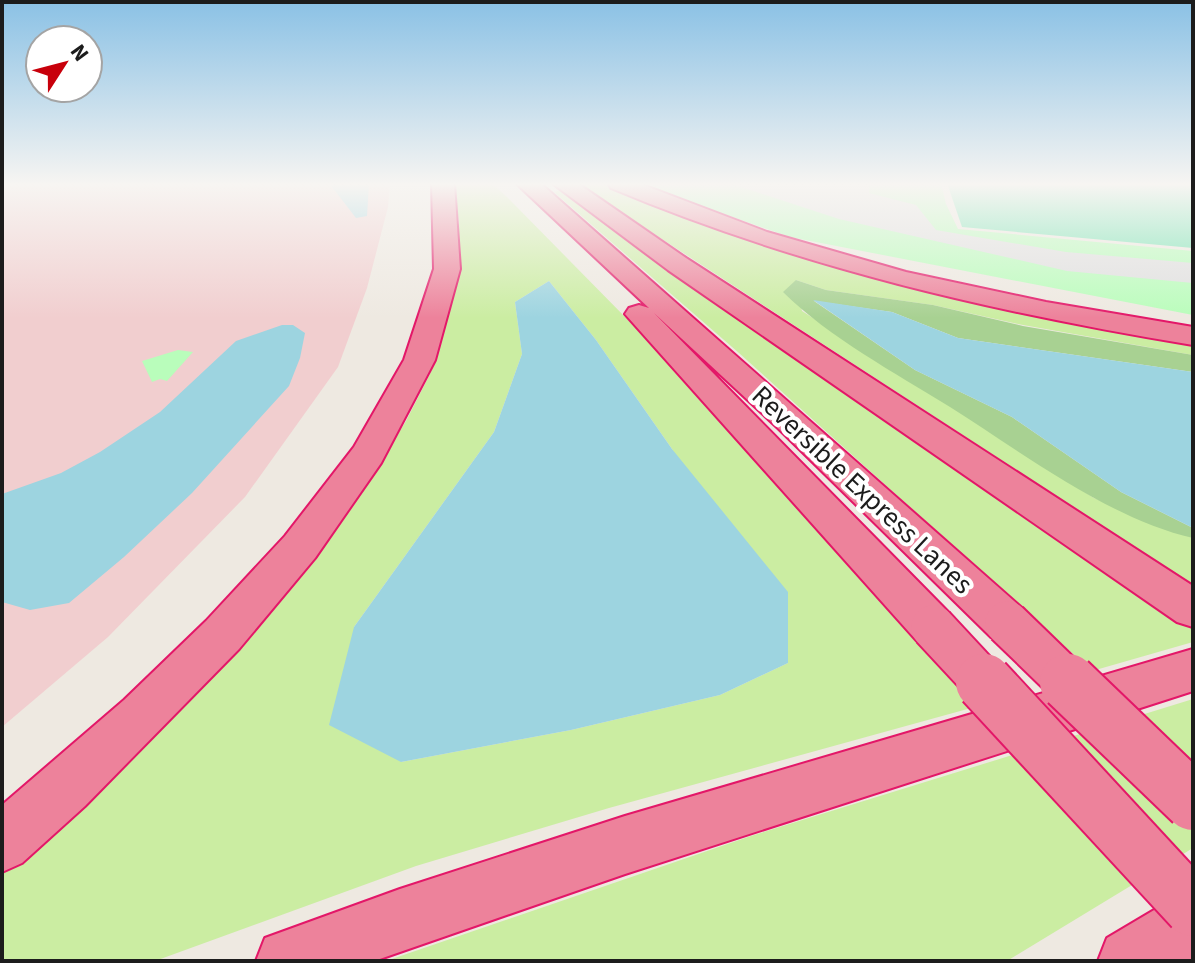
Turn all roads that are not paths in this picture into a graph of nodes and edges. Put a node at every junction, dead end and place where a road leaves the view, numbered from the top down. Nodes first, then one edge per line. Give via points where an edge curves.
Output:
1 (447, 228) edge
2 (547, 228) edge
3 (577, 228) edge
4 (597, 228) edge
5 (626, 228) edge
6 (733, 228) edge
7 (1193, 336) edge
8 (1154, 583) junction
9 (1193, 609) edge
10 (1193, 670) edge
11 (1193, 802) edge
12 (2, 843) edge
13 (1193, 908) edge
14 (1193, 922) edge
15 (288, 961) edge
16 (1130, 961) edge

1 - 12 highway via 435,318 426,345 396,411 371,450 298,549 171,690
2 - 13 highway, bridge via 658,333
3 - 11 highway, Reversible Express Lanes, bridge via 791,421
4 - 8 highway via 728,319
5 - 8 highway
6 - 7 highway via 887,276 994,302
8 - 9 highway
10 - 15 highway via 636,841
14 - 16 highway

